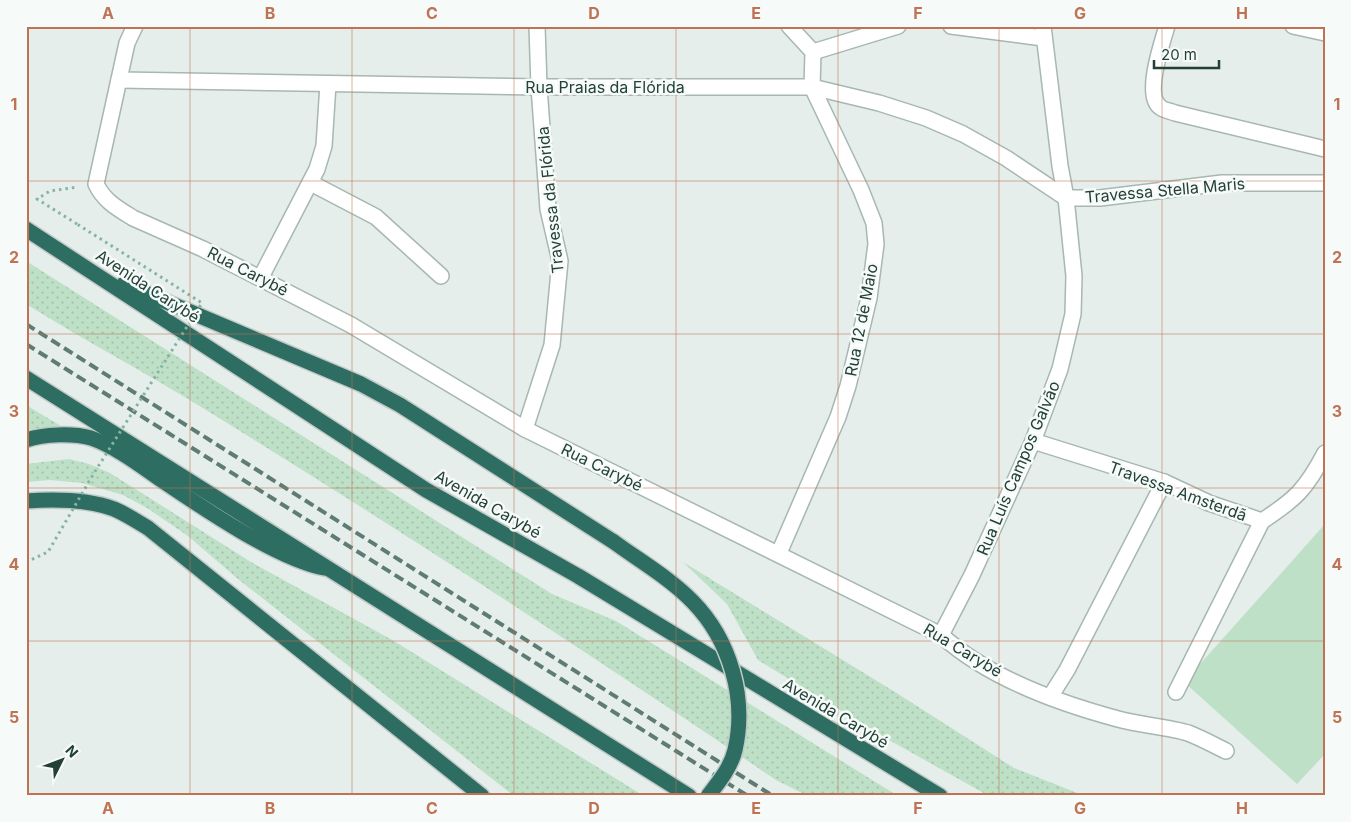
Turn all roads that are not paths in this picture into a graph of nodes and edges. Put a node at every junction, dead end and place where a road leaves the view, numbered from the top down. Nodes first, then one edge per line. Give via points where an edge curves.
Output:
1 (135, 26) edge
2 (538, 26) edge
3 (789, 26) edge
4 (898, 26) edge
5 (951, 26) edge
6 (1168, 26) edge
7 (1293, 26) edge
8 (1043, 32) edge
9 (1325, 33) edge
10 (813, 52) junction
11 (119, 80) junction
12 (328, 84) junction
13 (539, 87) junction
14 (812, 87) junction
15 (1325, 149) edge
16 (310, 183) junction
17 (1325, 183) edge
18 (1066, 198) junction
19 (26, 229) edge
20 (98, 274) junction
21 (441, 276) dead end
22 (261, 277) junction
23 (26, 378) edge
24 (525, 429) junction
25 (26, 440) edge
26 (1033, 441) junction
27 (1325, 454) edge
28 (1164, 482) junction
29 (26, 501) edge
30 (1262, 521) junction
31 (779, 553) junction
32 (333, 570) junction
33 (941, 635) junction
34 (1176, 692) dead end
35 (1050, 697) junction
36 (1226, 751) dead end
37 (482, 796) edge
38 (689, 796) edge
39 (708, 796) edge
40 (940, 796) edge

1 - 11 street via 127,43
2 - 13 street, Travessa da Flórida
3 - 10 street
4 - 10 street
5 - 8 street
6 - 15 street via 1152,85 1154,99 1160,107
7 - 9 street
8 - 18 street, Rua Luís Campos Galvão
10 - 14 street
11 - 12 street, Rua Praias da Flórida
11 - 22 street, Rua Carybé via 96,184 102,196 133,218
12 - 13 street, Rua Praias da Flórida
12 - 16 street via 324,146
13 - 14 street, Rua Praias da Flórida
13 - 24 street, Travessa da Flórida via 548,209 560,261 552,345
14 - 18 street, Rua Praias da Flórida via 879,103 963,134
14 - 31 street, Rua 12 de Maio via 861,190 874,223 876,244 869,298 848,386 838,417
16 - 21 street via 376,217
16 - 22 street
17 - 18 street, Travessa Stella Maris via 1222,183 1100,198
18 - 26 street, Rua Luís Campos Galvão via 1074,276 1073,314 1060,369
19 - 20 highway, Avenida Carybé
20 - 39 highway, bridge via 360,384 400,405 614,542 693,601 714,628 729,658 737,689 738,722 734,751 724,775
20 - 40 highway, Avenida Carybé via 426,490 635,610
22 - 24 street, Rua Carybé via 351,324
23 - 32 highway
24 - 31 street, Rua Carybé
25 - 32 highway via 62,435 90,438 128,458 238,529 305,564
26 - 28 street, Travessa Amsterdã
26 - 33 street, Rua Luís Campos Galvão
27 - 30 street, Travessa Amsterdã via 1310,482 1289,504
28 - 30 street, Travessa Amsterdã via 1209,503
28 - 35 street
29 - 37 highway via 86,502 115,509 148,528
30 - 34 street
31 - 33 street, Rua Carybé
32 - 38 highway
33 - 35 street, Rua Carybé via 977,662
35 - 36 street, Rua Carybé via 1116,719 1187,733

